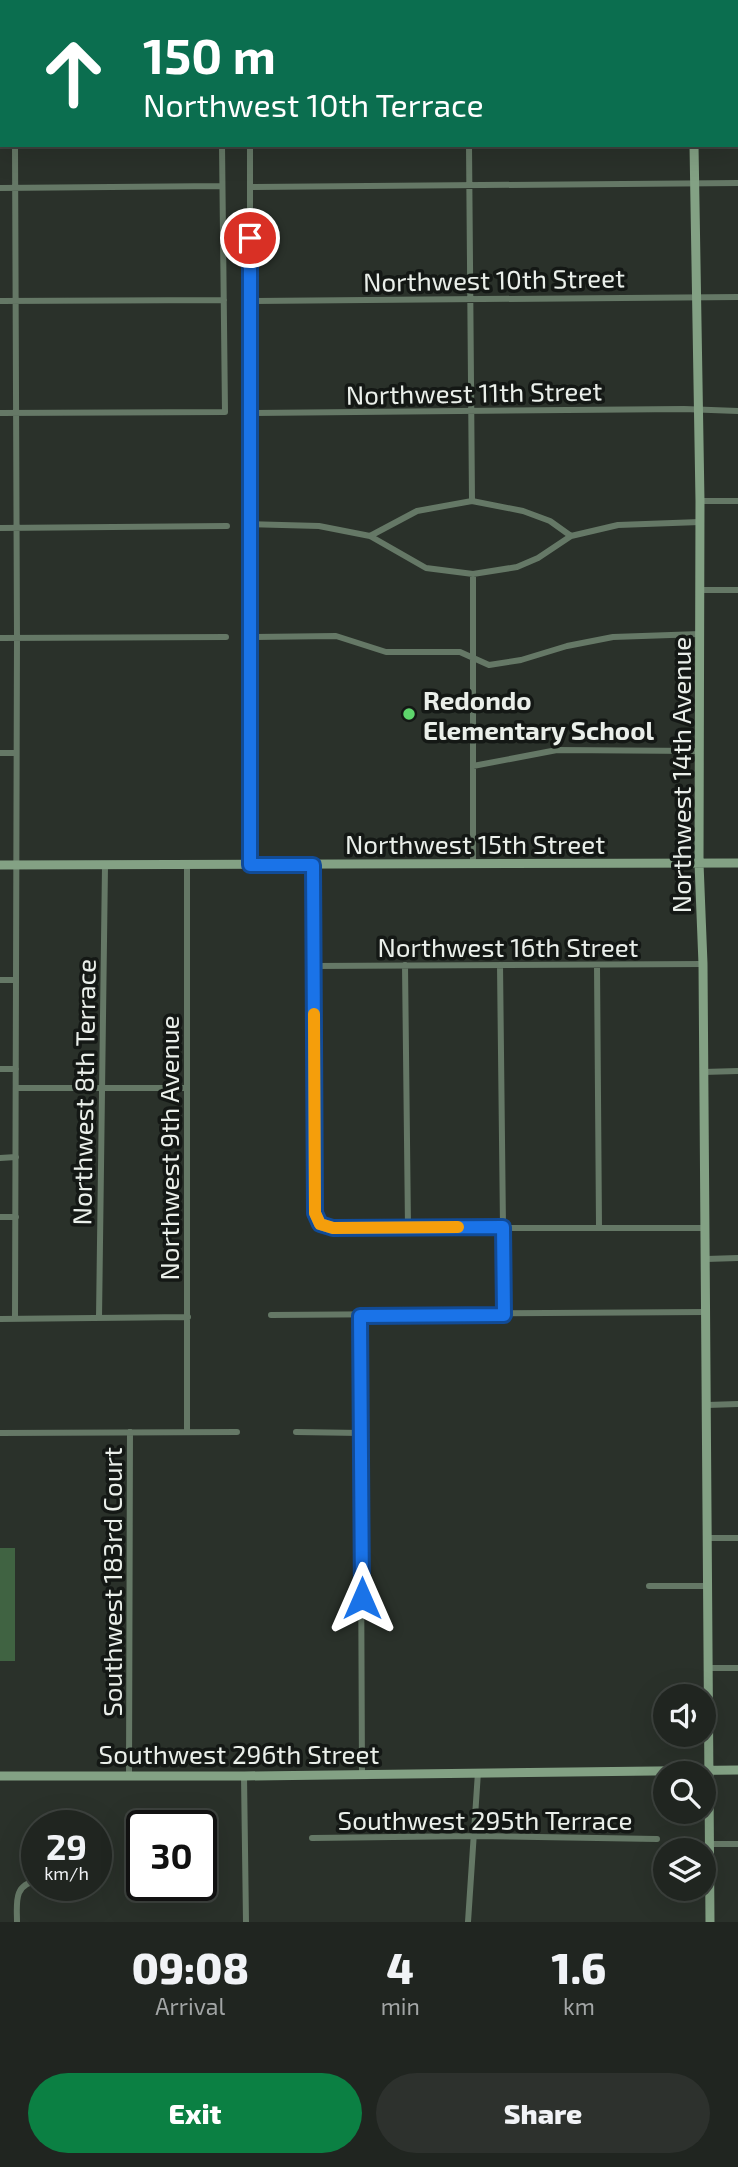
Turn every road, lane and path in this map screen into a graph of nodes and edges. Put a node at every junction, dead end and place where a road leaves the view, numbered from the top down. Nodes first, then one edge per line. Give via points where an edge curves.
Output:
1 (15, 147) edge
2 (222, 147) edge
3 (250, 147) edge
4 (469, 147) edge
5 (694, 147) edge
6 (738, 183) edge
7 (694, 184) junction
8 (222, 186) junction
9 (469, 186) junction
10 (250, 187) junction
11 (0, 188) edge
12 (15, 188) junction
13 (697, 296) junction
14 (738, 297) edge
15 (470, 298) junction
16 (224, 300) junction
17 (0, 301) edge
18 (16, 301) junction
19 (250, 301) junction
20 (698, 410) junction
21 (471, 411) junction
22 (738, 411) edge
23 (16, 412) junction
24 (0, 413) edge
25 (250, 413) junction
26 (472, 501) junction
27 (699, 501) junction
28 (738, 501) edge
29 (700, 522) junction
30 (249, 524) junction
31 (227, 526) dead end
32 (0, 528) edge
33 (16, 528) junction
34 (370, 536) junction
35 (571, 536) junction
36 (473, 574) junction
37 (700, 590) junction
38 (738, 590) edge
39 (700, 634) junction
40 (226, 637) dead end
41 (249, 637) junction
42 (0, 638) edge
43 (17, 638) junction
44 (472, 659) junction
45 (698, 751) junction
46 (0, 753) edge
47 (16, 753) junction
48 (473, 766) junction
49 (473, 863) junction
50 (699, 863) junction
51 (738, 863) edge
52 (0, 865) edge
53 (16, 865) junction
54 (187, 865) junction
55 (250, 865) junction
56 (313, 865) junction
57 (105, 866) junction
58 (703, 964) junction
59 (313, 965) junction
60 (405, 965) junction
61 (500, 965) junction
62 (597, 965) junction
63 (0, 980) edge
64 (16, 980) junction
65 (0, 1069) edge
66 (16, 1069) junction
67 (738, 1071) edge
68 (703, 1072) junction
69 (102, 1087) junction
70 (16, 1088) junction
71 (187, 1088) junction
72 (16, 1157) junction
73 (0, 1158) edge
74 (0, 1217) edge
75 (16, 1217) junction
76 (599, 1226) junction
77 (408, 1227) junction
78 (503, 1227) junction
79 (706, 1228) junction
80 (738, 1258) edge
81 (706, 1259) junction
82 (706, 1312) junction
83 (271, 1315) dead end
84 (504, 1315) junction
85 (360, 1316) junction
86 (188, 1317) junction
87 (99, 1318) junction
88 (0, 1319) edge
89 (15, 1319) junction
90 (738, 1404) edge
91 (707, 1405) junction
92 (130, 1432) junction
93 (187, 1432) junction
94 (237, 1432) dead end
95 (296, 1432) dead end
96 (0, 1433) edge
97 (361, 1433) junction
98 (708, 1538) junction
99 (738, 1538) edge
100 (649, 1586) dead end
101 (708, 1586) junction
102 (709, 1668) junction
103 (738, 1668) edge
104 (710, 1761) edge
105 (653, 1770) edge
106 (716, 1770) edge
107 (738, 1770) edge
108 (478, 1772) junction
109 (362, 1774) junction
110 (129, 1775) junction
111 (0, 1776) edge
112 (244, 1776) junction
113 (475, 1836) junction
114 (312, 1838) dead end
115 (653, 1839) edge
116 (716, 1844) edge
117 (738, 1844) edge
118 (21, 1888) edge
119 (710, 1901) edge
120 (18, 1922) edge
121 (246, 1922) edge
122 (468, 1922) edge
123 (710, 1922) edge

1 - 12 street
2 - 8 street
3 - 10 street
4 - 9 street
5 - 7 street, Northwest 14th Avenue
6 - 7 street
7 - 9 street
7 - 13 street, Northwest 14th Avenue
8 - 12 street
8 - 16 street
9 - 10 street
9 - 15 street
10 - 19 street
11 - 12 street
12 - 18 street
13 - 14 street, Northwest 10th Street
13 - 15 street, Northwest 10th Street
13 - 20 street, Northwest 14th Avenue
15 - 19 street, Northwest 10th Street
15 - 21 street
16 - 18 street
16 - 23 street via 225,412
17 - 18 street
18 - 23 street
19 - 25 street
20 - 21 street, Northwest 11th Street
20 - 22 street, Northwest 11th Street
20 - 27 street, Northwest 14th Avenue
21 - 25 street, Northwest 11th Street
21 - 26 street
23 - 24 street
23 - 33 street
25 - 30 street
26 - 34 street via 416,512
26 - 35 street via 523,511 550,521
27 - 28 street
27 - 29 street, Northwest 14th Avenue
29 - 35 street via 618,524
29 - 37 street, Northwest 14th Avenue
30 - 34 street via 319,526
30 - 41 street
31 - 33 street
32 - 33 street
33 - 43 street
34 - 36 street via 426,568
35 - 36 street via 517,567
36 - 44 street
37 - 38 street
37 - 39 street, Northwest 14th Avenue
39 - 44 street via 613,638 489,665
39 - 45 street, Northwest 14th Avenue
40 - 43 street
41 - 44 street via 337,636 386,652 460,652
41 - 55 street
42 - 43 street
43 - 47 street
44 - 48 street
45 - 48 street via 557,750
45 - 50 street, Northwest 14th Avenue
46 - 47 street
47 - 53 street
48 - 49 street
49 - 50 street, Northwest 15th Street
49 - 56 street, Northwest 15th Street
50 - 51 street, Northwest 15th Street
50 - 58 street, Northwest 14th Avenue
52 - 53 street, Northwest 15th Street
53 - 57 street, Northwest 15th Street
53 - 64 street
54 - 55 street, Northwest 15th Street
54 - 57 street, Northwest 15th Street
54 - 71 street, Northwest 9th Avenue
55 - 56 street, Northwest 15th Street
56 - 59 street
57 - 69 street, Northwest 8th Terrace
58 - 62 street, Northwest 16th Street
58 - 68 street, Northwest 14th Avenue
59 - 60 street, Northwest 16th Street
59 - 77 street via 315,1213 320,1224 333,1228
60 - 61 street, Northwest 16th Street
60 - 77 street
61 - 62 street, Northwest 16th Street
61 - 78 street
62 - 76 street
63 - 64 street
64 - 66 street
65 - 66 street
66 - 70 street
67 - 68 street
68 - 79 street, Northwest 14th Avenue
69 - 70 street
69 - 71 street
69 - 87 street, Northwest 8th Terrace
70 - 72 street
71 - 86 street, Northwest 9th Avenue
72 - 73 street
72 - 75 street
74 - 75 street
75 - 89 street
76 - 78 street
76 - 79 street
77 - 78 street
78 - 84 street
79 - 81 street, Northwest 14th Avenue
80 - 81 street
81 - 82 street, Northwest 14th Avenue
82 - 84 street
82 - 91 street, Northwest 14th Avenue
83 - 85 street
84 - 85 street
85 - 97 street
86 - 87 street
86 - 93 street, Northwest 9th Avenue
87 - 89 street
88 - 89 street
90 - 91 street
91 - 98 street, Northwest 14th Avenue
92 - 93 street
92 - 96 street
92 - 110 street, Southwest 183rd Court
93 - 94 street
95 - 97 street
97 - 109 street
98 - 99 street
98 - 101 street, Northwest 14th Avenue
100 - 101 street
101 - 102 street, Northwest 14th Avenue
102 - 103 street
102 - 104 street, Northwest 14th Avenue
105 - 108 street, Southwest 296th Street
106 - 107 street, Southwest 296th Street
108 - 109 street, Southwest 296th Street
108 - 113 street
109 - 112 street, Southwest 296th Street
110 - 111 street, Southwest 296th Street
110 - 112 street, Southwest 296th Street
112 - 121 street
113 - 114 street, Southwest 295th Terrace
113 - 115 street, Southwest 295th Terrace
113 - 122 street
116 - 117 street
118 - 120 street
119 - 123 street, Northwest 14th Avenue

